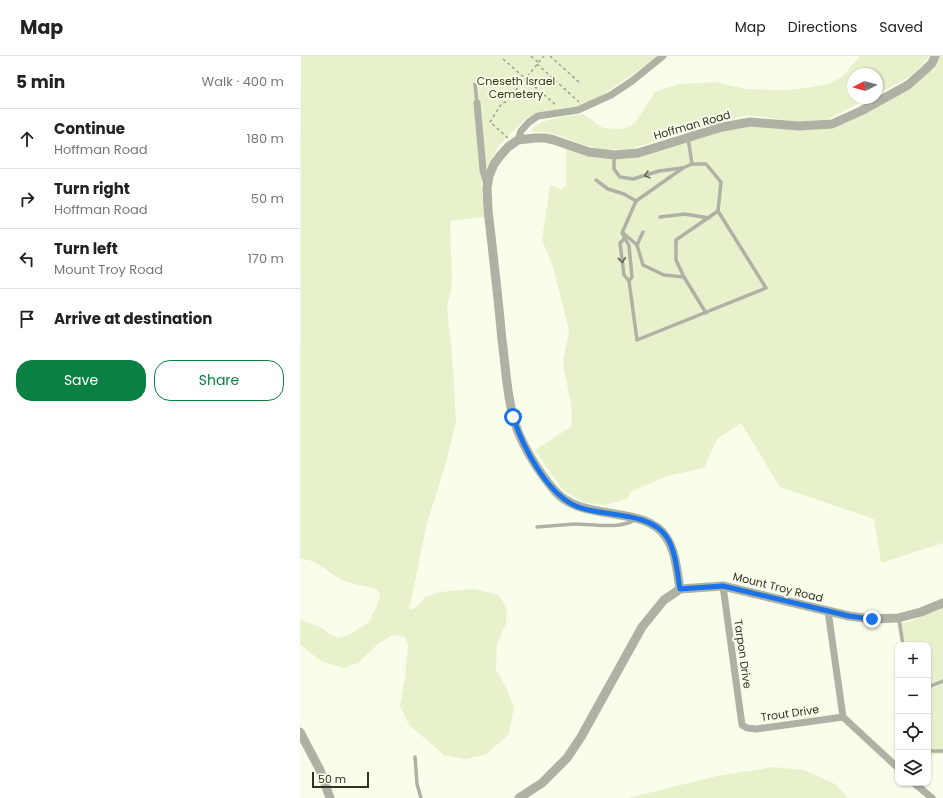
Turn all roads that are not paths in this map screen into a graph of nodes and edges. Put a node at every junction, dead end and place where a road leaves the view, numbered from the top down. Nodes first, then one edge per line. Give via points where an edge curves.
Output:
1 (663, 56) edge
2 (935, 56) edge
3 (475, 84) dead end
4 (477, 103) joint
5 (688, 137) junction
6 (516, 142) junction
7 (614, 155) junction
8 (692, 164) junction
9 (683, 168) junction
10 (596, 180) dead end
11 (487, 188) junction
12 (636, 201) junction
13 (718, 211) junction
14 (660, 217) dead end
15 (709, 218) junction
16 (643, 232) dead end
17 (622, 233) junction
18 (624, 239) junction
19 (637, 245) junction
20 (684, 277) junction
21 (628, 281) junction
22 (706, 313) junction
23 (637, 519) junction
24 (537, 527) dead end
25 (723, 586) junction
26 (680, 589) junction
27 (943, 603) edge
28 (828, 611) junction
29 (898, 618) junction
30 (902, 642) edge
31 (943, 681) edge
32 (931, 686) edge
33 (843, 717) junction
34 (742, 725) joint
35 (300, 732) edge
36 (931, 751) edge
37 (943, 752) edge
38 (415, 757) dead end
39 (895, 765) edge
40 (917, 786) edge
41 (928, 797) edge
42 (330, 798) edge
43 (421, 798) edge
44 (519, 798) edge

1 - 6 street via 611,95 578,110 538,116 521,131
2 - 5 street, Hoffman Road via 932,63 908,85 832,124 799,126 750,122 722,126
3 - 4 lane
4 - 11 street
5 - 7 street, Hoffman Road via 638,153
5 - 8 lane
6 - 7 street, Hoffman Road via 545,138 589,152
6 - 11 street via 494,164
9 -> 7 lane via 633,178 620,177 614,169
8 - 9 lane
8 - 13 lane via 706,164 721,182
9 - 12 lane
10 - 12 lane via 608,189
11 - 23 street via 508,387 518,431 536,465 555,492 568,502 590,510
12 - 17 lane
13 - 15 lane
13 - 22 lane via 766,288
14 - 15 lane via 685,214
15 - 20 lane via 676,240 676,260
16 - 19 lane
17 - 18 lane
17 - 19 lane
18 -> 21 lane via 620,244 624,275
18 - 21 lane via 629,246 632,277
19 - 20 lane via 643,264 664,275
20 - 22 lane
21 - 22 lane via 637,340
23 - 24 lane via 632,523 623,524
23 - 26 street via 654,525 666,536 673,550
25 - 26 street, Mount Troy Road
25 - 28 street, Mount Troy Road
25 - 34 street, Tarpon Drive
26 - 44 street via 664,600 642,627 567,758 542,783
27 - 29 street, Mount Troy Road
28 - 29 street, Mount Troy Road via 872,619
28 - 33 street
29 - 30 lane
31 - 32 lane
33 - 34 street, Trout Drive via 756,729
33 - 39 street
35 - 42 street via 320,770
36 - 37 lane
38 - 43 lane
40 - 41 street

